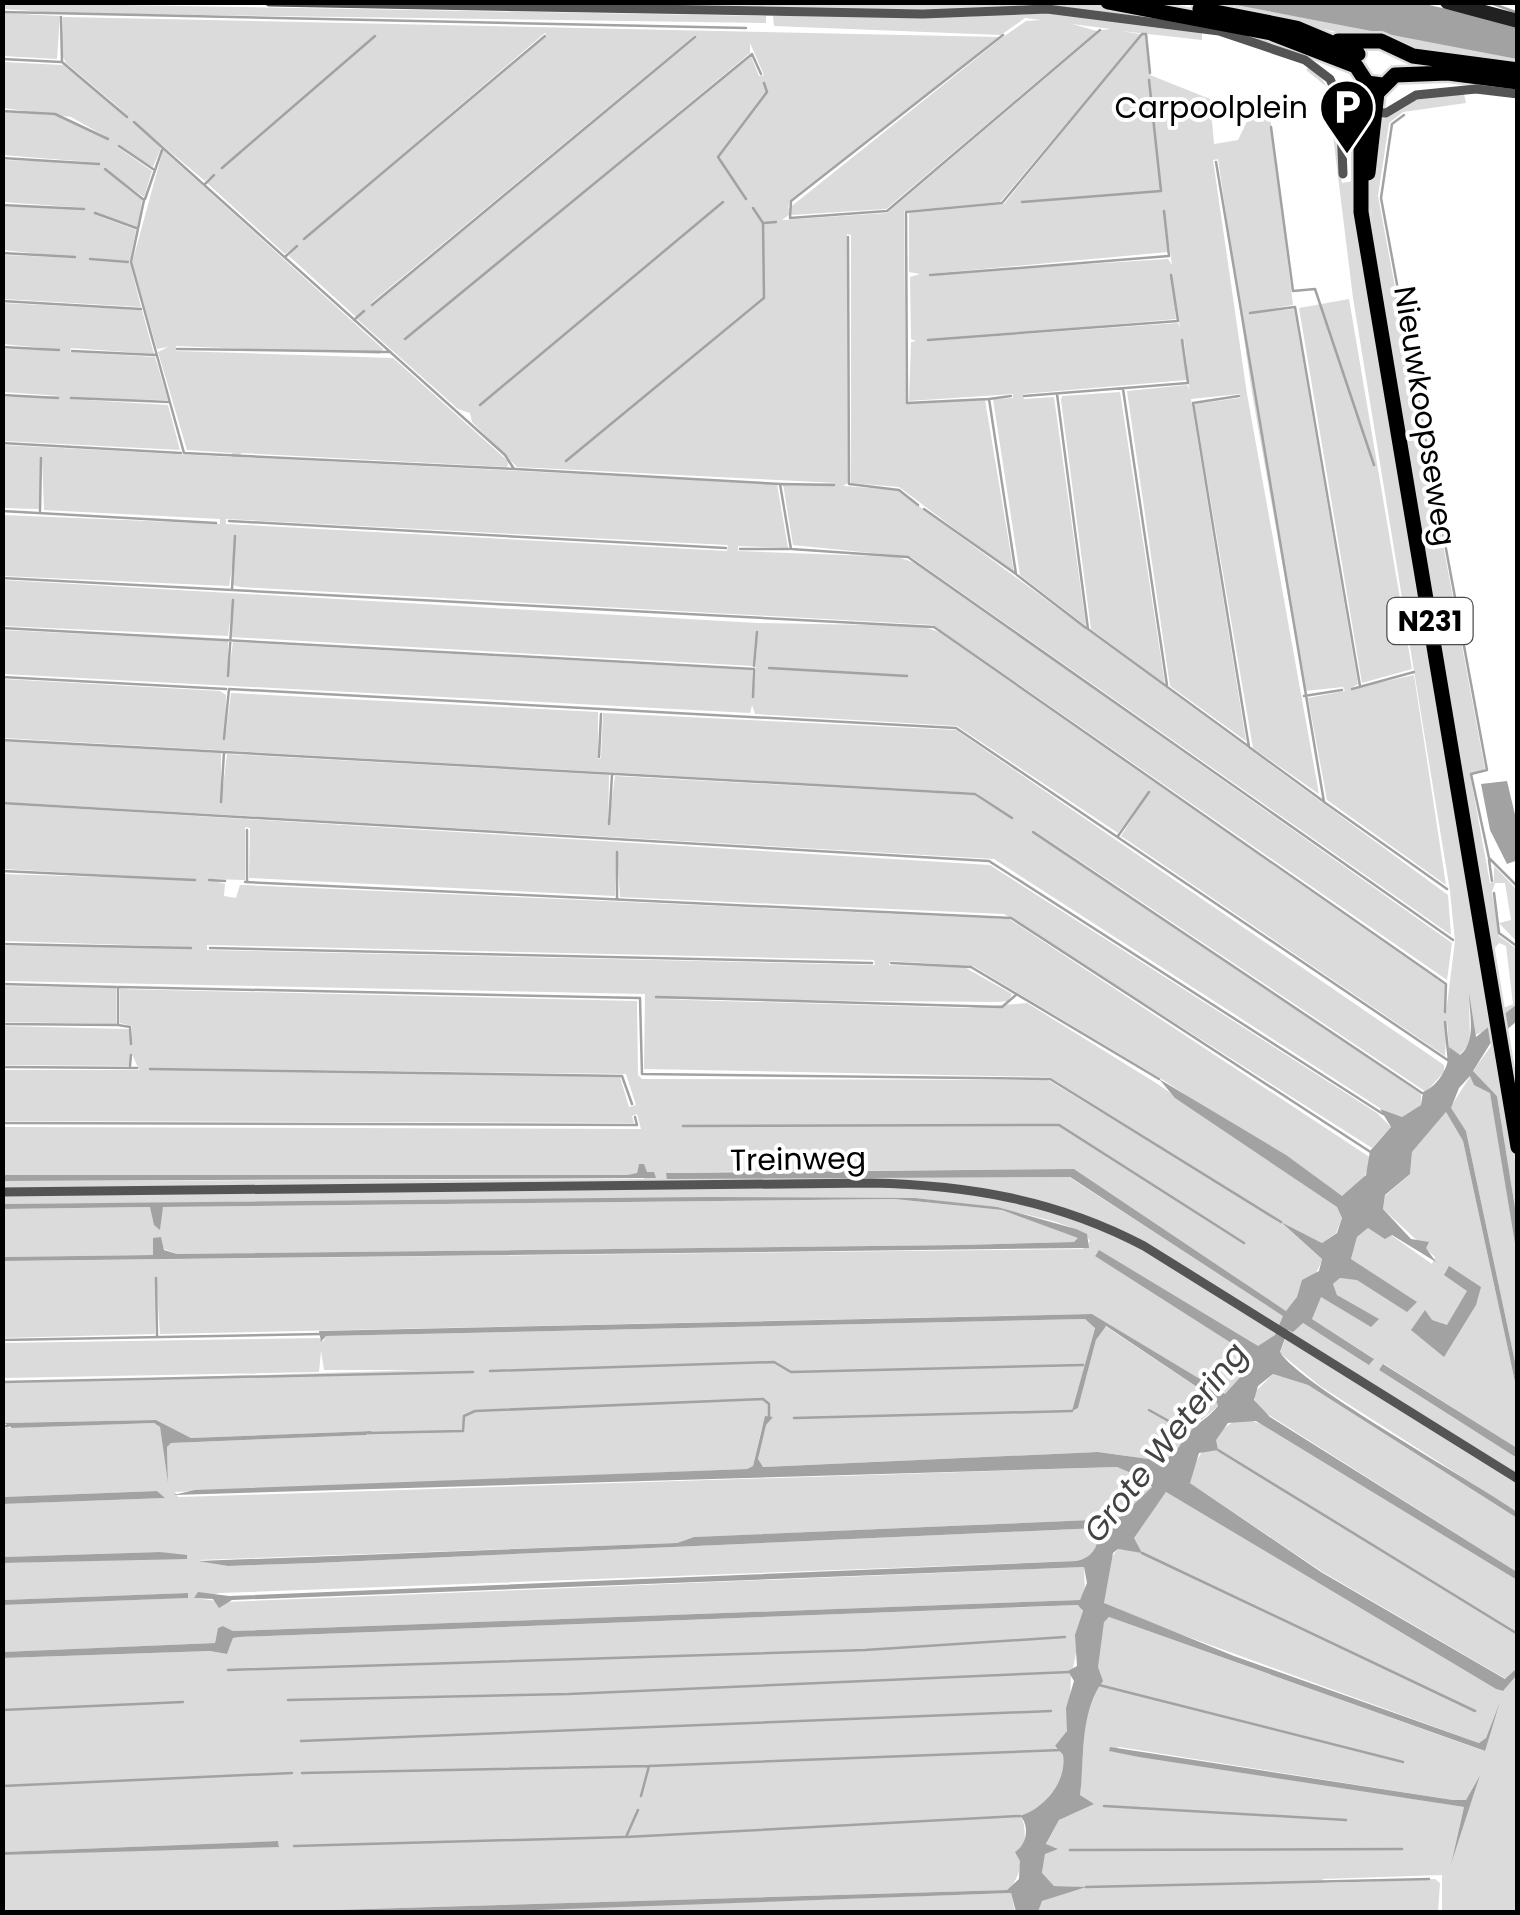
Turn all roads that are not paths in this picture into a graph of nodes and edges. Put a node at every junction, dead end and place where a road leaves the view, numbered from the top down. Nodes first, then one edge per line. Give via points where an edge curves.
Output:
1 (269, 2) edge
2 (1108, 2) edge
3 (1147, 2) edge
4 (1447, 2) edge
5 (1518, 21) edge
6 (1320, 36) junction
7 (1394, 60) junction
8 (1355, 63) junction
9 (1429, 66) junction
10 (1518, 70) edge
11 (1518, 82) edge
12 (1382, 85) junction
13 (1518, 94) edge
14 (1341, 110) junction
15 (1368, 113) junction
16 (1343, 174) dead end
17 (1518, 1147) edge
18 (2, 1192) edge
19 (1518, 1480) edge

1 - 14 street via 922,14 1046,10 1219,31 1276,48 1330,80
2 - 8 main road via 1271,32
3 - 6 main road
4 - 5 street
6 - 8 main road
6 - 9 main road via 1381,41
7 - 8 main road via 1378,48
7 - 9 main road
7 - 12 main road, Nieuwkoopseweg
8 - 12 main road via 1367,83
9 - 10 main road
9 - 11 main road
9 - 12 main road
12 - 15 main road, Nieuwkoopseweg / N231
13 - 15 street via 1421,94 1386,113
14 - 15 street
14 - 16 street
15 - 17 main road, Nieuwkoopseweg / N231 via 1366,227
18 - 19 street, Treinweg via 870,1183 959,1187 1026,1199 1115,1232

